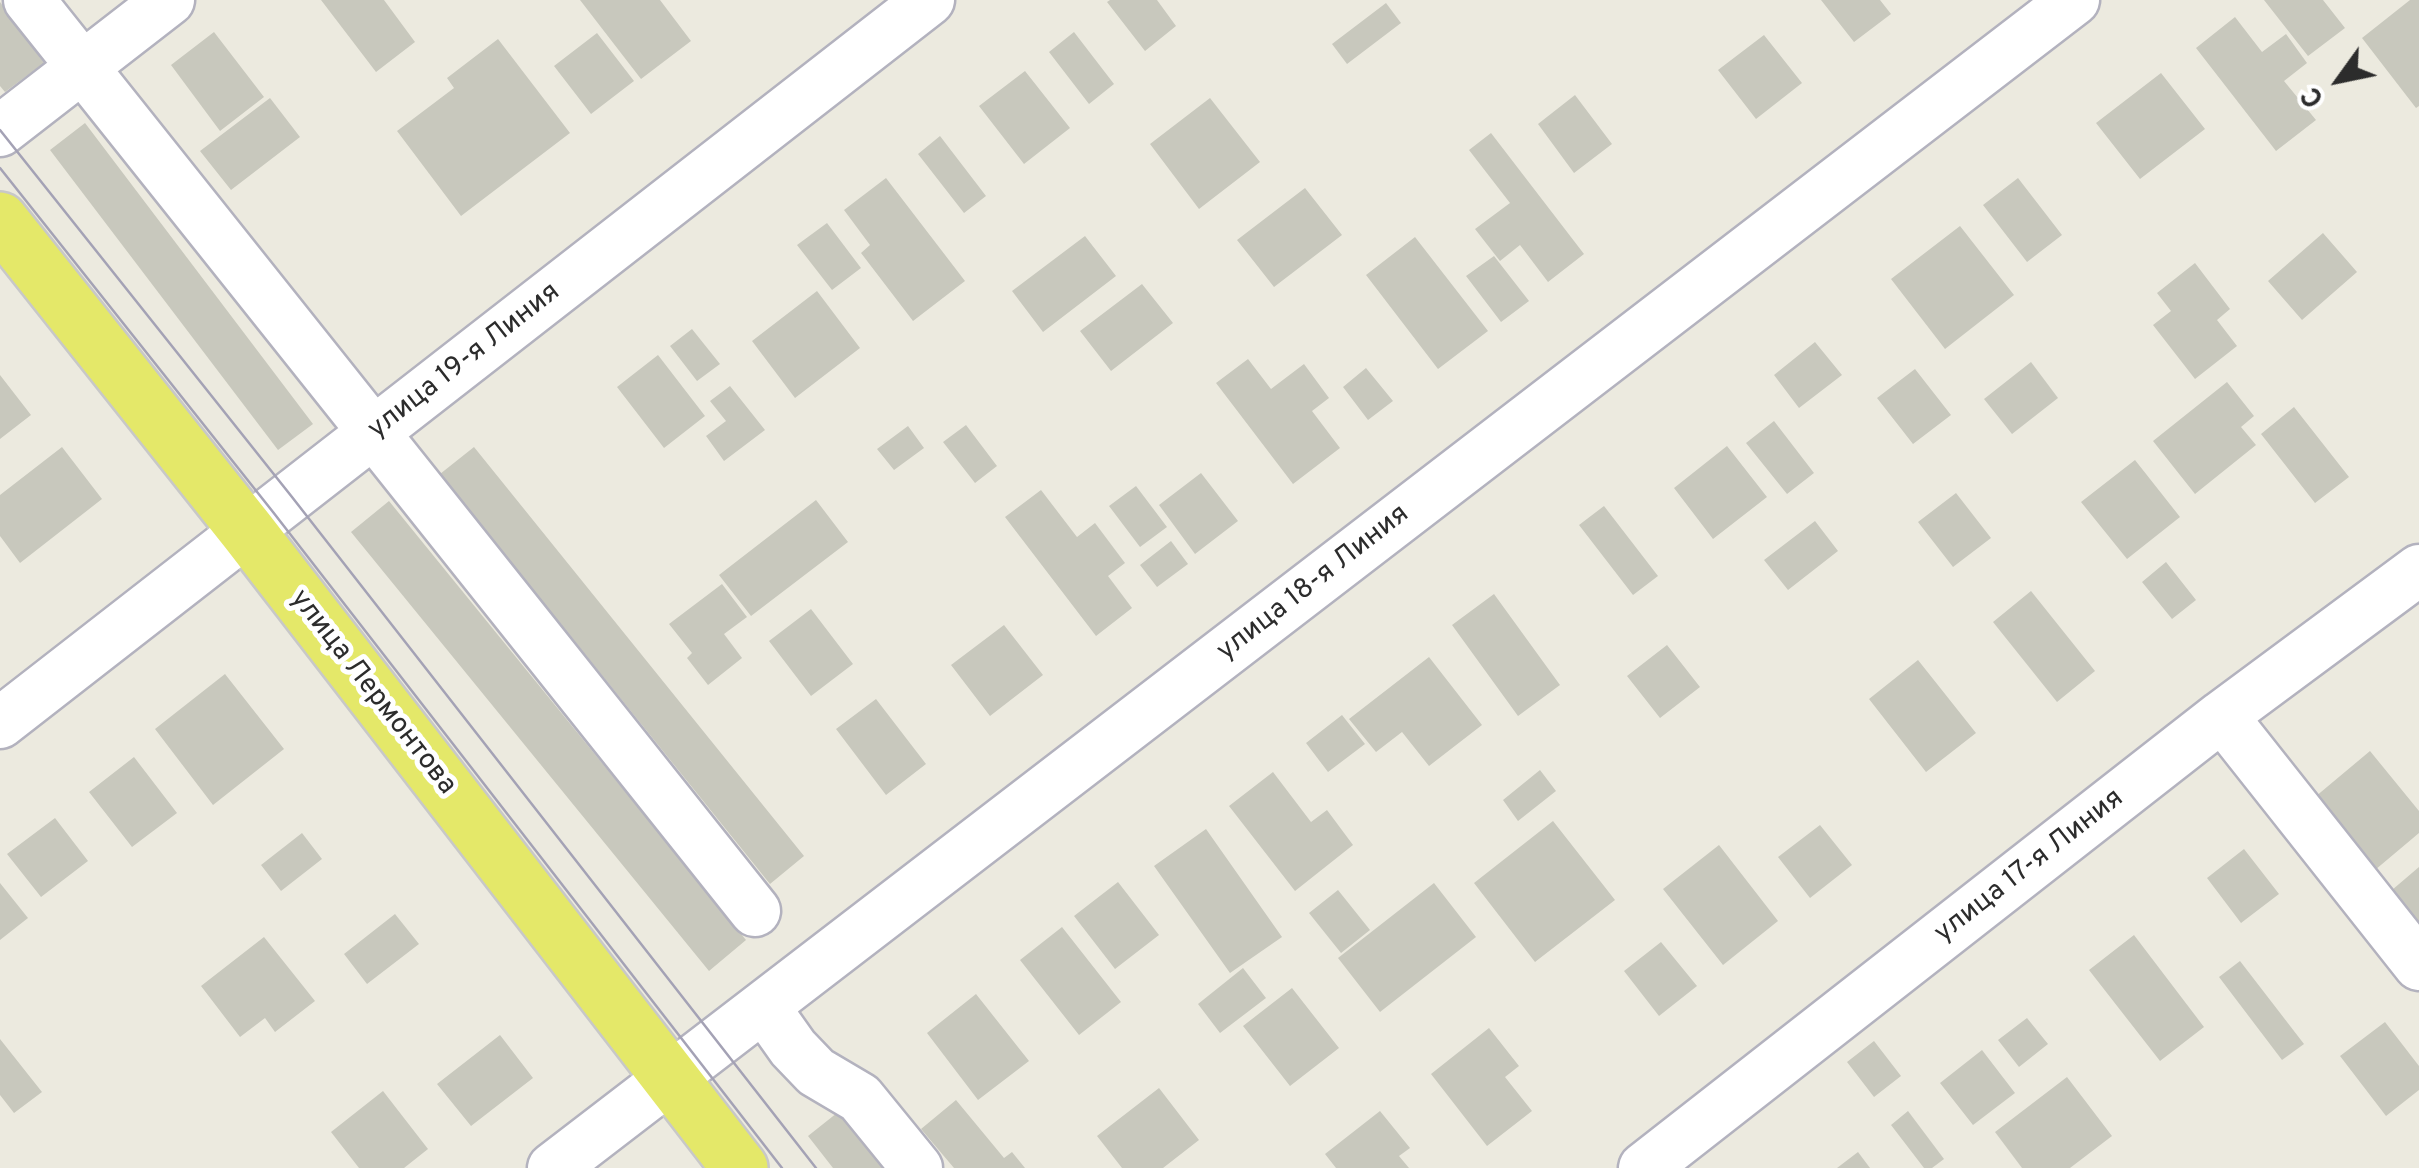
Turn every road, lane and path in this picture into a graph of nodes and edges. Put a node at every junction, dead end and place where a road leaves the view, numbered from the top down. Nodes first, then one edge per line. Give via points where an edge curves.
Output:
1 (30, 0) edge
2 (169, 0) edge
3 (929, 0) edge
4 (2074, 0) edge
5 (84, 65) junction
6 (0, 131) edge
7 (0, 220) edge
8 (372, 434) junction
9 (248, 532) junction
10 (2419, 570) edge
11 (2222, 716) junction
12 (0, 723) edge
13 (755, 911) dead end
14 (2419, 965) edge
15 (764, 1007) junction
16 (671, 1079) junction
17 (554, 1168) edge
18 (740, 1168) edge
19 (917, 1168) edge
20 (1644, 1168) edge

1 - 5 street
2 - 5 street
3 - 8 street, улица 19-я Линия
4 - 15 street, улица 18-я Линия
5 - 6 street
5 - 8 street
7 - 9 main road, улица Лермонтова
8 - 9 street, улица 19-я Линия
8 - 13 street
9 - 12 street, улица 19-я Линия
9 - 16 main road, улица Лермонтова
10 - 11 street, улица 17-я Линия
11 - 14 street
11 - 20 street, улица 17-я Линия
15 - 16 street, улица 18-я Линия
15 - 19 street via 793,1048 816,1072 860,1098
16 - 17 street, улица 18-я Линия
16 - 18 main road, улица Лермонтова

